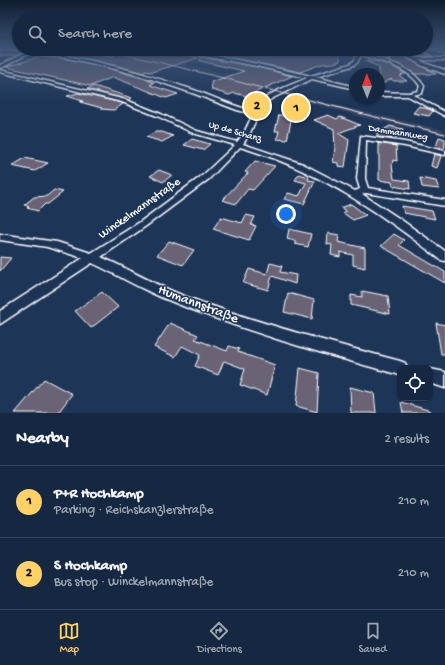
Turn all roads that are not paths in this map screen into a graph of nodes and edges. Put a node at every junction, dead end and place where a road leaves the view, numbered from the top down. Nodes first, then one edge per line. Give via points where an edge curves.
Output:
1 (108, 66) edge
2 (263, 66) edge
3 (347, 66) edge
4 (395, 66) edge
5 (431, 66) edge
6 (0, 71) edge
7 (445, 72) edge
8 (312, 77) junction
9 (349, 86) edge
10 (385, 94) edge
11 (409, 95) junction
12 (256, 113) junction
13 (445, 114) edge
14 (239, 145) junction
15 (445, 153) edge
16 (365, 190) junction
17 (355, 194) junction
18 (445, 203) edge
19 (0, 237) edge
20 (445, 257) edge
21 (92, 258) junction
22 (0, 318) edge
23 (397, 367) edge
24 (433, 377) edge
25 (445, 380) edge

1 - 12 street
2 - 8 street
3 - 8 street
4 - 11 street via 422,83 422,91
5 - 7 street
6 - 14 street, Up de Schanz via 124,101 159,114 195,132
8 - 9 street
8 - 12 street, Winckelmannstraße via 271,96
10 - 11 street
11 - 13 street
12 - 14 street, Winckelmannstraße
14 - 17 street, Up de Schanz via 300,166
14 - 21 street, Winckelmannstraße via 182,196
15 - 16 street, Dammannweg via 362,137 361,179
16 - 17 street
16 - 18 street
17 - 20 street, Up de Schanz
19 - 21 street, Humannstraße via 58,247
21 - 22 street, Winckelmannstraße
21 - 23 street, Humannstraße via 172,296 226,317
24 - 25 street

